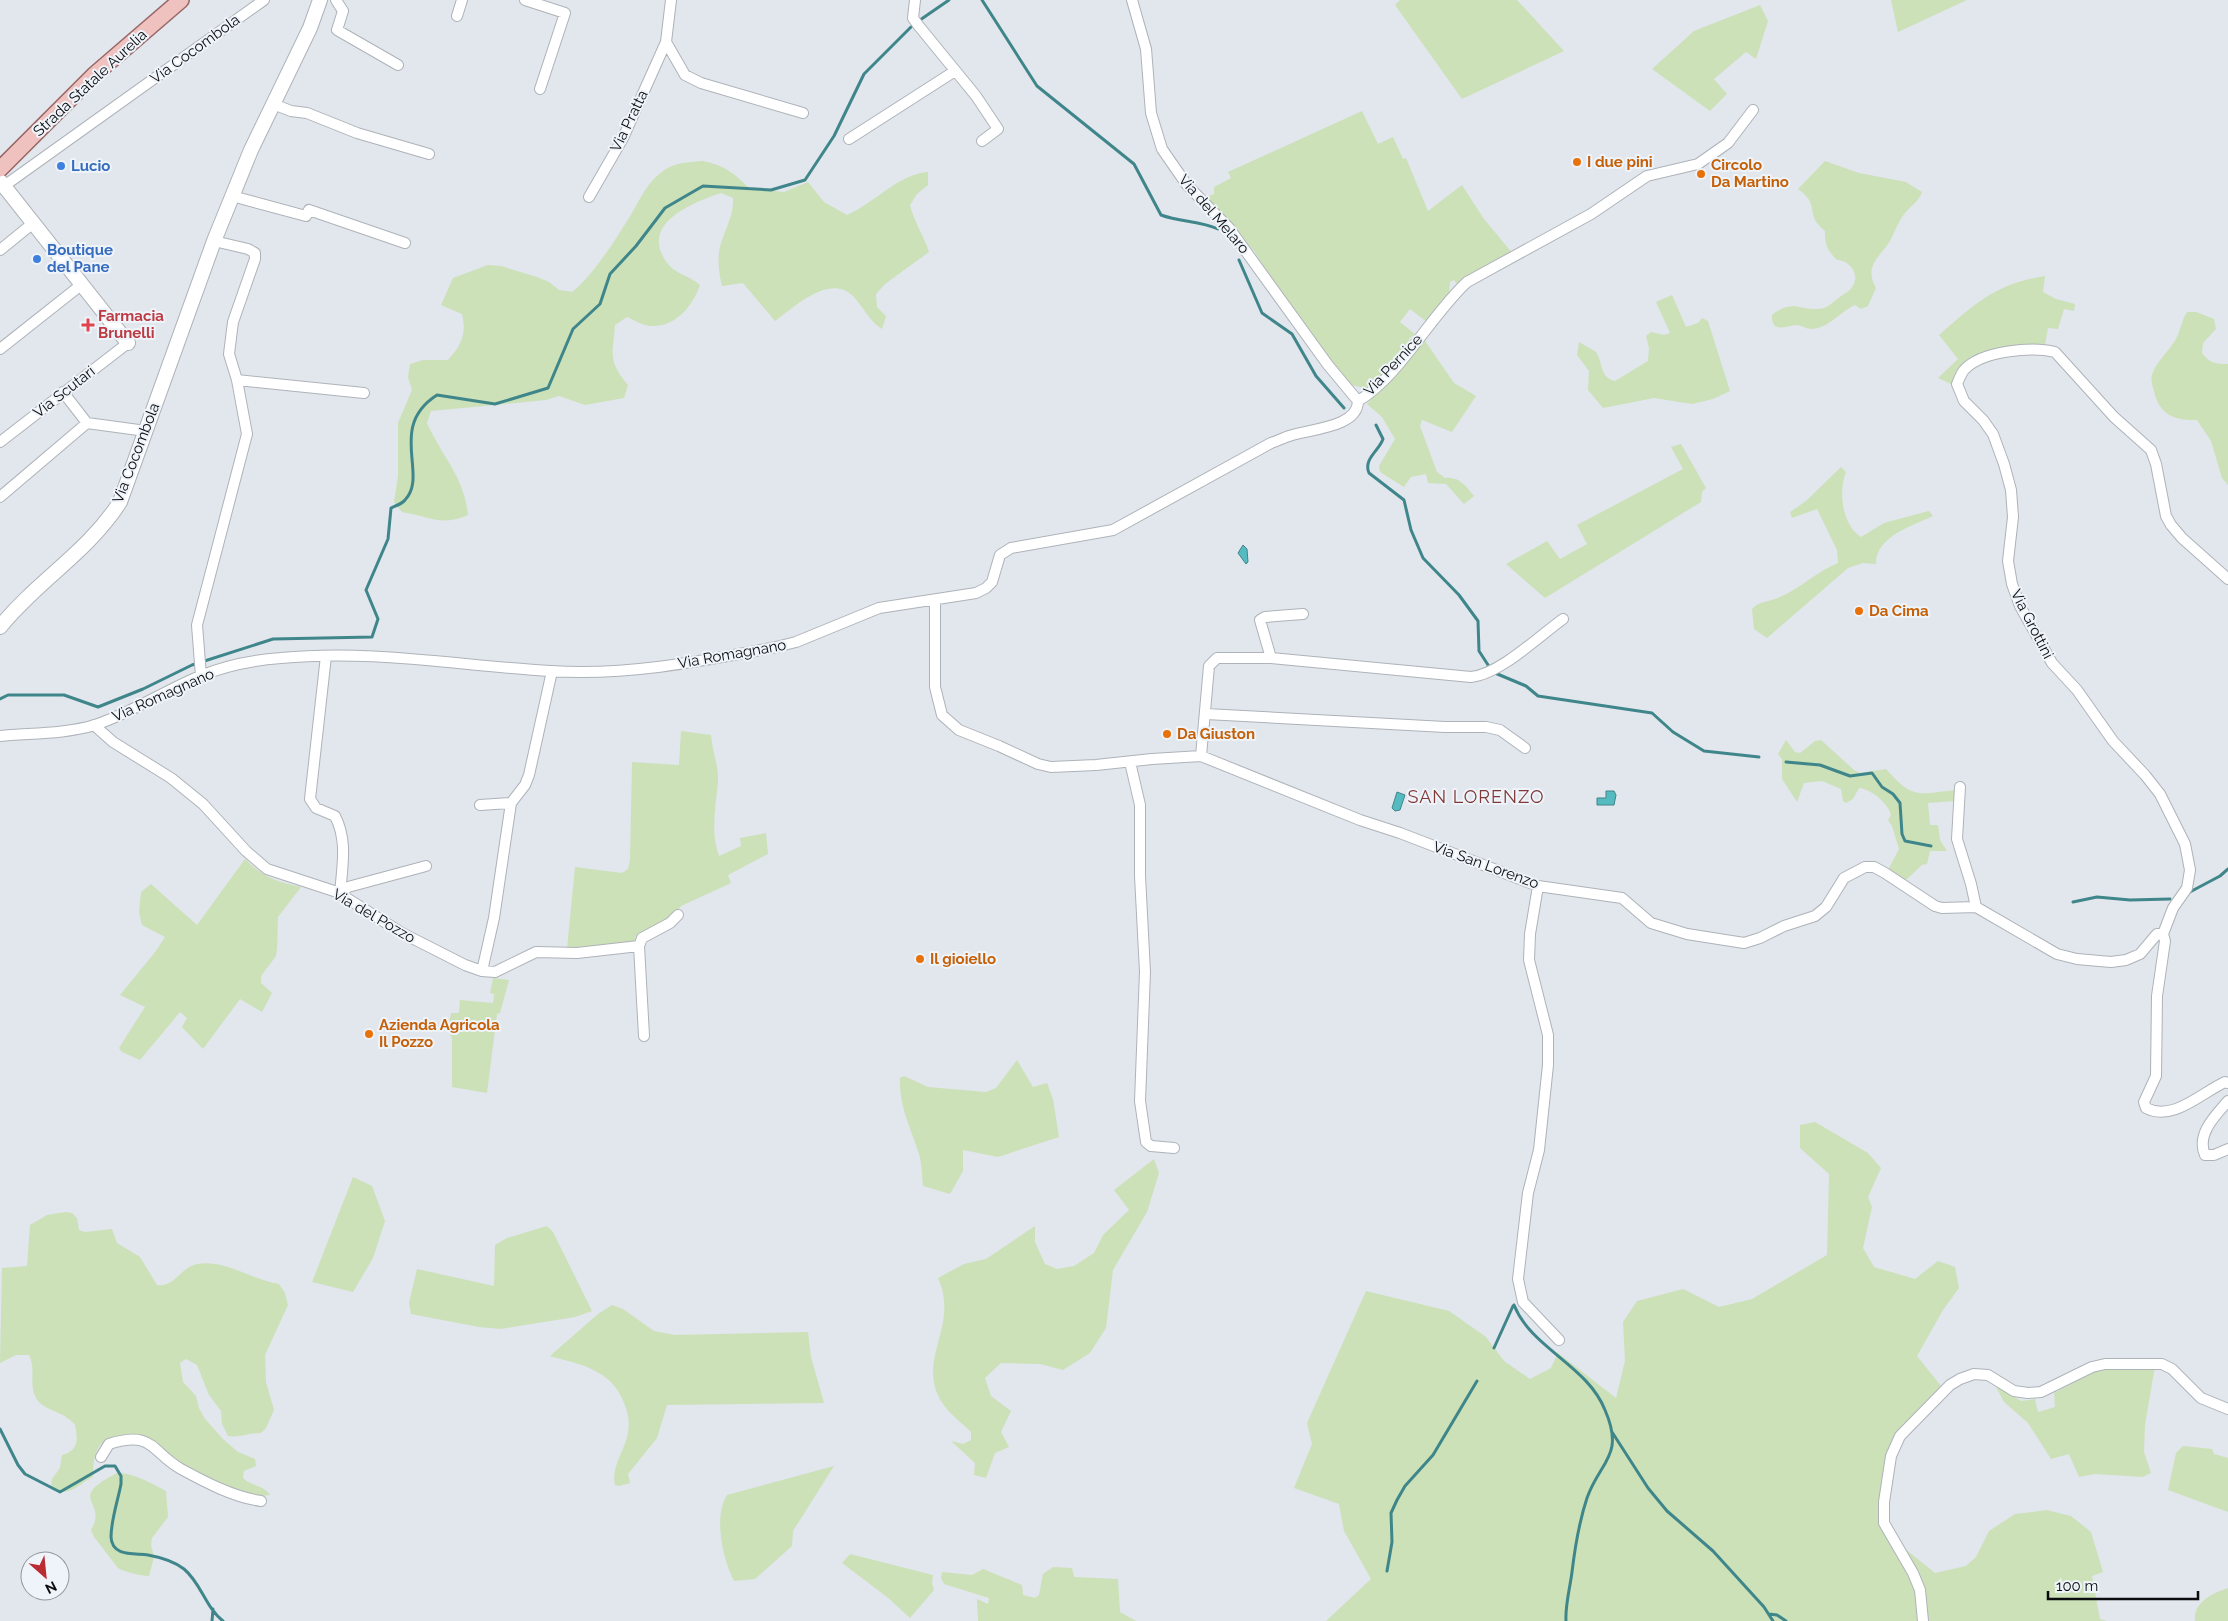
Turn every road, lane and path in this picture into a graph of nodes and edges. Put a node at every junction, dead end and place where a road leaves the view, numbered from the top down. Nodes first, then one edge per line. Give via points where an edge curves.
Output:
1 (181, 0) edge
2 (264, 0) edge
3 (320, 0) edge
4 (336, 0) edge
5 (462, 0) edge
6 (525, 0) edge
7 (671, 0) edge
8 (915, 0) edge
9 (1132, 0) edge
10 (457, 16) dead end
11 (666, 42) junction
12 (398, 65) dead end
13 (956, 72) junction
14 (540, 89) dead end
15 (273, 104) junction
16 (1753, 110) dead end
17 (803, 113) dead end
18 (849, 139) dead end
19 (982, 141) dead end
20 (429, 154) dead end
21 (0, 169) edge
22 (2, 184) edge
23 (232, 196) junction
24 (589, 198) dead end
25 (32, 224) junction
26 (214, 241) junction
27 (405, 243) dead end
28 (0, 250) edge
29 (81, 285) junction
30 (128, 343) joint
31 (0, 348) edge
32 (237, 380) junction
33 (63, 392) junction
34 (364, 393) dead end
35 (1358, 404) junction
36 (87, 423) junction
37 (146, 431) junction
38 (0, 442) edge
39 (0, 497) edge
40 (2228, 579) edge
41 (935, 600) junction
42 (1303, 614) dead end
43 (1562, 619) dead end
44 (0, 627) edge
45 (326, 656) junction
46 (1270, 658) junction
47 (552, 671) junction
48 (200, 673) junction
49 (1206, 714) junction
50 (94, 725) junction
51 (0, 736) edge
52 (1525, 748) dead end
53 (1201, 756) junction
54 (1130, 762) junction
55 (1960, 787) dead end
56 (511, 802) junction
57 (480, 805) dead end
58 (426, 866) dead end
59 (1538, 886) junction
60 (340, 894) junction
61 (1976, 907) junction
62 (678, 915) dead end
63 (2163, 934) junction
64 (639, 946) junction
65 (482, 971) junction
66 (644, 1036) dead end
67 (2228, 1083) edge
68 (2228, 1101) edge
69 (1174, 1148) dead end
70 (2228, 1149) edge
71 (1559, 1340) dead end
72 (2228, 1409) edge
73 (101, 1457) dead end
74 (261, 1501) dead end
75 (1923, 1621) edge

1 - 21 main road, Strada Statale Aurelia via 94,76
2 - 22 street, Via Cocombola
3 - 15 street, Via Cocombola
4 - 12 street via 343,11 337,30
5 - 10 street
6 - 14 street via 565,13
7 - 11 street, Via Pratta
8 - 13 street via 913,18
9 - 35 street, Via del Melaro via 1146,49 1151,113 1162,148 1187,185 1235,236
11 - 17 street via 685,76
11 - 24 street, Via Pratta via 622,138
13 - 18 street
13 - 19 street via 998,129
15 - 20 street
15 - 23 street, Via Cocombola
16 - 35 street, Via Pernice via 1728,144 1698,164 1647,176 1591,214 1467,282 1450,297 1407,354
22 - 25 street
23 - 26 street, Via Cocombola
23 - 27 street via 306,216 309,210
25 - 28 street
25 - 29 street
26 - 32 street via 255,253 233,322 229,354
26 - 37 street, Via Cocombola
29 - 30 street
29 - 31 street
30 - 33 street, Via Scutari
32 - 34 street
32 - 48 street via 247,434 198,625
33 - 36 street
33 - 38 street, Via Scutari
35 - 41 street, Via Pernice via 1348,419 1289,436 1256,450 1113,530 1011,548 1000,555 992,582 986,588
36 - 37 street
36 - 39 street
37 - 44 street, Via Cocombola via 122,497 107,522 98,534 23,600
40 - 63 street, Via Grottini via 2171,525 2166,516 2151,450 2114,416 2055,352 2042,349 2005,352 1972,363 1964,371 1957,384 1964,401 1993,434 2011,490 2013,517 2008,561 2020,606 2052,663 2077,690 2112,741 2160,794 2185,844 2190,870 2187,888 2173,908
41 - 47 street, Via Romagnano via 879,608 776,647 646,669
41 - 54 street, Via San Lorenzo via 937,701 949,723 1044,766
42 - 46 street via 1260,620
43 - 46 street via 1482,676
45 - 47 street, Via Romagnano via 429,660
45 - 48 street, Via Romagnano via 242,663
45 - 60 street via 310,799 316,808 335,816 339,824 344,840
46 - 49 street via 1217,658 1212,661
47 - 56 street via 529,775
48 - 50 street, Via Romagnano
49 - 52 street via 1445,728 1486,727 1500,730
49 - 53 street
50 - 51 street, Via Romagnano
50 - 60 street, Via del Pozzo via 113,742 171,778 197,799 267,869
53 - 54 street, Via San Lorenzo
53 - 59 street, Via San Lorenzo
54 - 69 street via 1140,805 1145,972 1140,1101 1146,1142 1151,1146
55 - 61 street via 1957,839
56 - 57 street
56 - 65 street via 494,918
58 - 60 street via 348,888
59 - 61 street, Via San Lorenzo via 1622,898 1652,923 1665,929 1744,943 1815,916 1826,907 1844,878 1865,867 1885,873 1935,906
59 - 71 street via 1529,960 1548,1035 1548,1065 1539,1150 1528,1193 1518,1279 1523,1302
60 - 65 street, Via del Pozzo via 402,933 464,966
61 - 63 street via 2057,954 2077,959 2126,960 2140,954 2157,934
62 - 64 street via 642,938
63 - 67 street via 2165,941 2157,996 2156,1076 2144,1102 2146,1108 2159,1113 2168,1112 2211,1088
64 - 65 street, Via del Pozzo via 577,953 536,952 495,972
64 - 66 street
68 - 70 street via 2206,1130 2202,1148 2205,1155
72 - 75 street via 2201,1398 2172,1369 2162,1364 2105,1364 2041,1392 2028,1393 2014,1392 1988,1375 1960,1378 1900,1436 1892,1456 1886,1493 1884,1523 1920,1590
73 - 74 street via 109,1444 137,1440 147,1442 179,1468 247,1499

